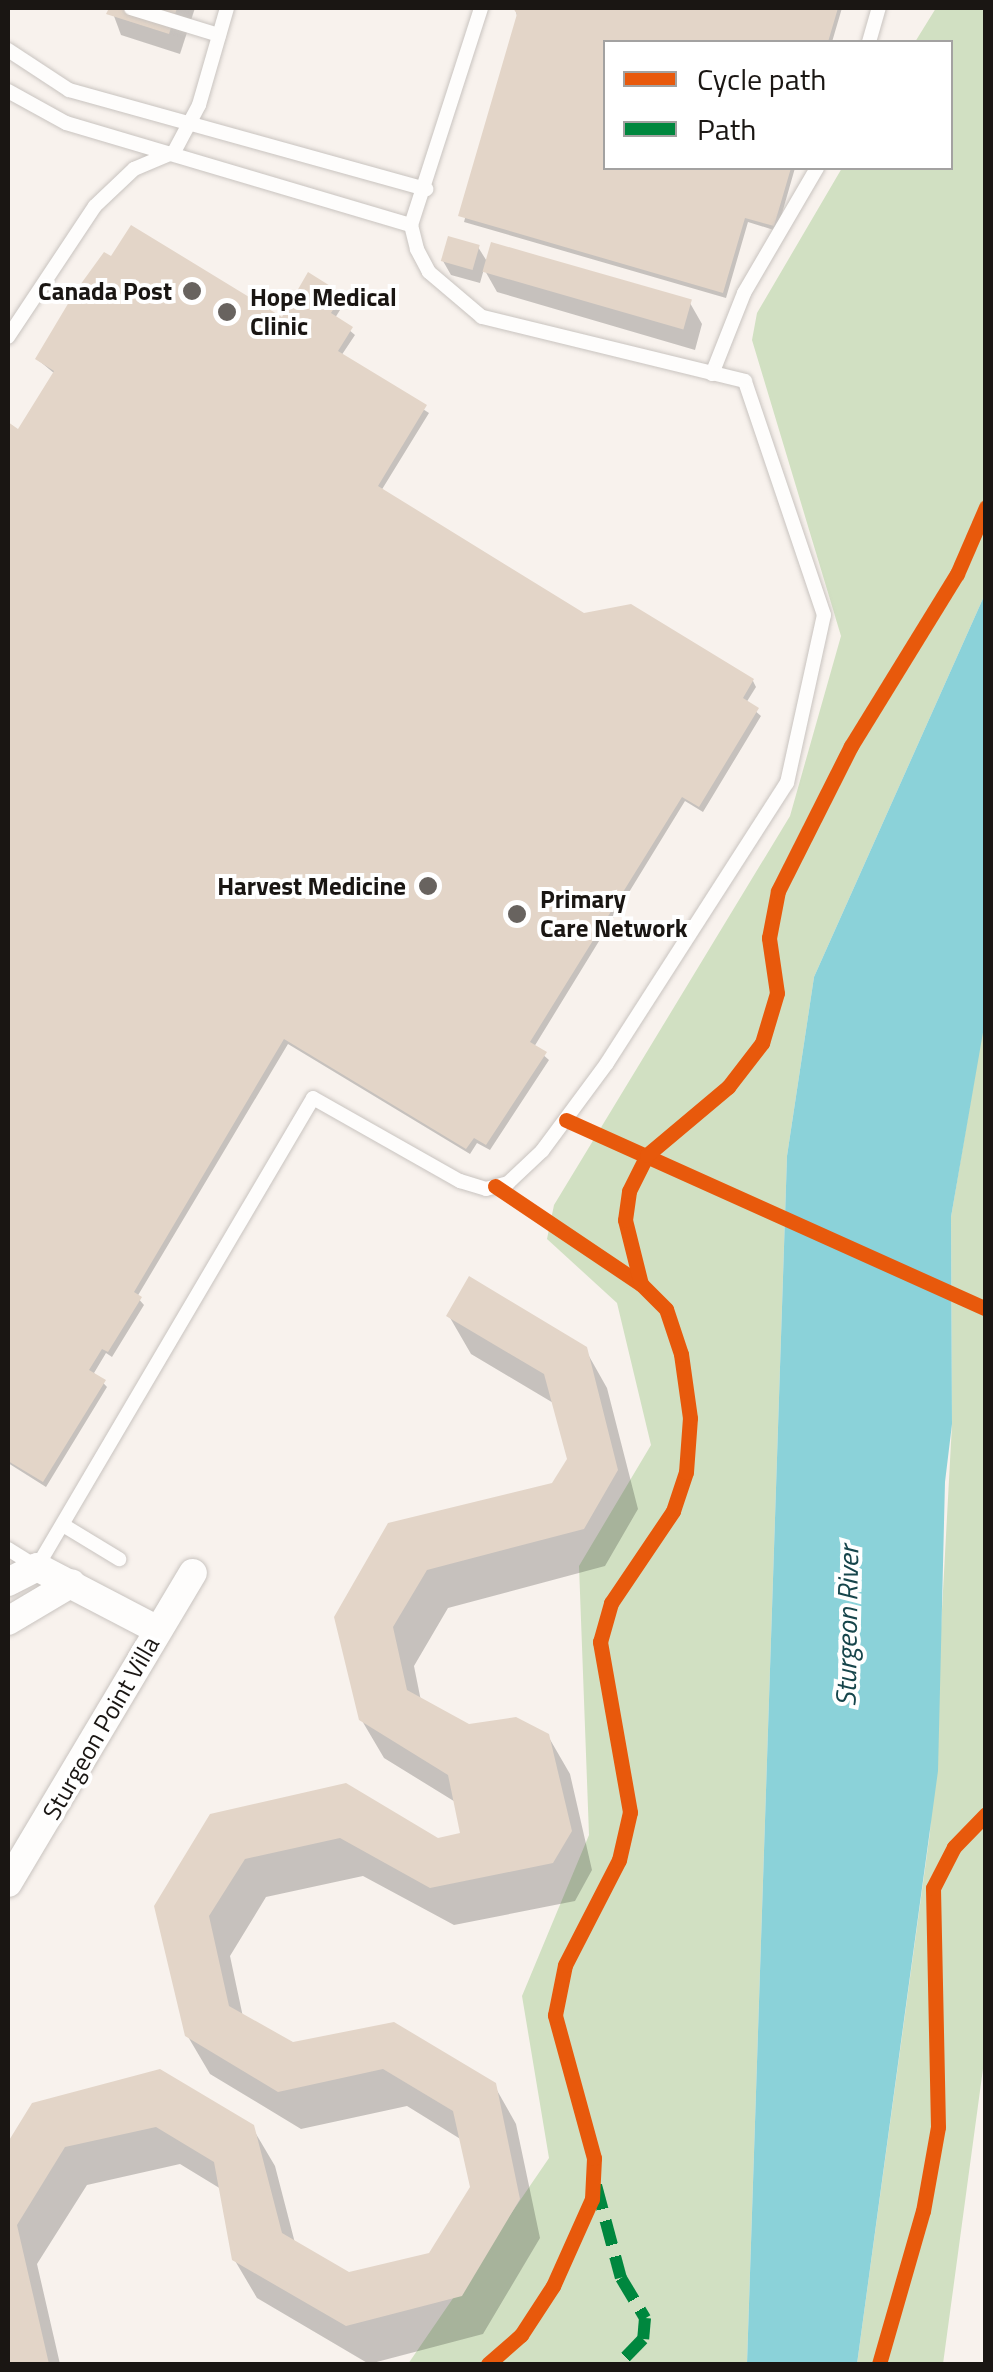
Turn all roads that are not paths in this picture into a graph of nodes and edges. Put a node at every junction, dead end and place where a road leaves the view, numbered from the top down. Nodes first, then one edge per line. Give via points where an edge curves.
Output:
1 (130, 8) edge
2 (227, 8) edge
3 (480, 8) edge
4 (880, 8) edge
5 (220, 35) junction
6 (870, 40) edge
7 (8, 50) edge
8 (8, 91) edge
9 (188, 121) junction
10 (174, 152) junction
11 (816, 170) edge
12 (428, 190) junction
13 (411, 225) junction
14 (8, 337) edge
15 (712, 374) junction
16 (63, 1525) junction
17 (8, 1549) edge
18 (119, 1560) dead end
19 (37, 1567) junction
20 (193, 1574) dead end
21 (8, 1582) edge
22 (72, 1583) junction
23 (8, 1620) edge
24 (158, 1630) junction
25 (8, 1883) edge

1 - 5 lane
2 - 5 lane
3 - 12 lane
4 - 6 lane
5 - 9 lane
7 - 9 lane via 68,90
8 - 10 lane via 66,123
9 - 10 lane
9 - 12 lane
10 - 13 lane
10 - 14 lane via 134,169 95,206
11 - 15 lane via 744,293
12 - 13 lane
13 - 15 lane via 429,272 482,317
15 - 16 lane via 745,380 824,615 787,783 607,1064 542,1151 508,1183 486,1189 460,1181 313,1098
16 - 18 lane
16 - 19 lane
17 - 19 lane
19 - 21 street
19 - 22 street
20 - 24 street, Sturgeon Point Villa
22 - 23 street
22 - 24 street
24 - 25 street, Sturgeon Point Villa

